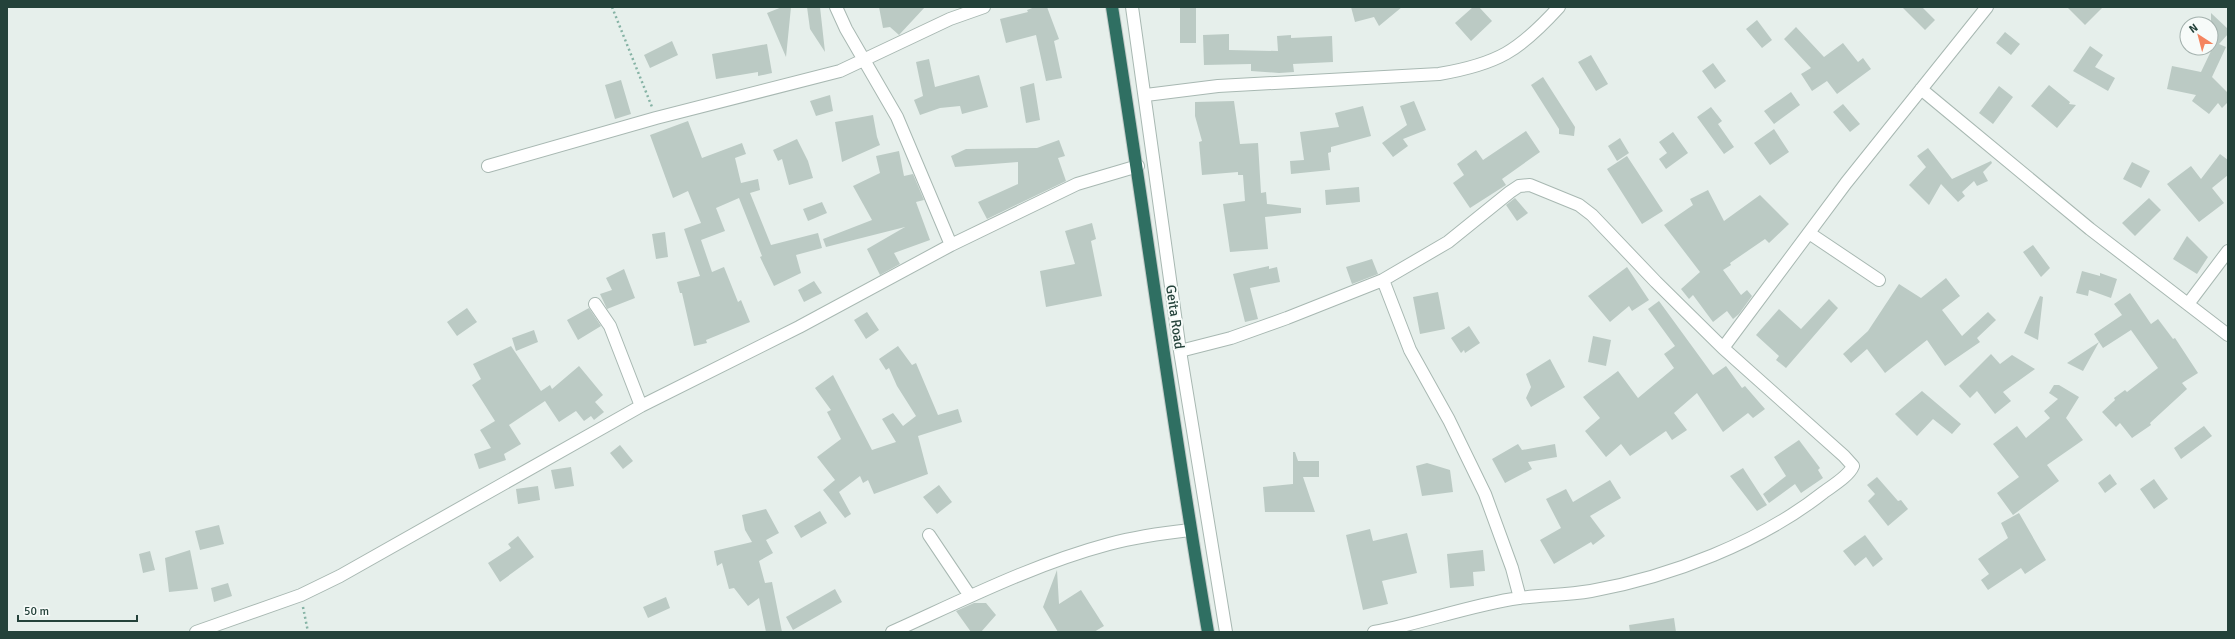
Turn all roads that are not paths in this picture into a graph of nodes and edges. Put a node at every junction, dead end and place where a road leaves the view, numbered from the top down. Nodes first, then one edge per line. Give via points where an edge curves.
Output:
1 (836, 7) edge
2 (984, 7) edge
3 (1112, 7) edge
4 (1132, 7) edge
5 (1559, 7) edge
6 (1987, 7) edge
7 (864, 61) junction
8 (1921, 89) junction
9 (1146, 95) junction
10 (488, 166) dead end
11 (1138, 166) junction
12 (1809, 233) junction
13 (951, 245) junction
14 (2228, 251) edge
15 (1383, 280) junction
16 (1879, 280) dead end
17 (595, 304) dead end
18 (2188, 304) junction
19 (2228, 335) edge
20 (1723, 348) junction
21 (1180, 351) junction
22 (640, 406) junction
23 (1190, 530) junction
24 (929, 535) dead end
25 (970, 596) junction
26 (1520, 598) junction
27 (196, 632) edge
28 (892, 632) edge
29 (1208, 632) edge
30 (1226, 632) edge
31 (1374, 632) edge

1 - 7 street
2 - 7 street via 950,19
3 - 11 highway, Geita Road
4 - 9 street
5 - 9 street via 1521,43 1498,58 1472,68 1439,74 1218,86
6 - 8 street
7 - 10 street via 840,71 656,118
7 - 13 street via 897,117
8 - 12 street
8 - 18 street via 2090,229
9 - 21 street
11 - 13 street via 1077,184
11 - 23 highway, Geita Road
12 - 16 street
12 - 20 street
13 - 22 street via 799,327
14 - 18 street
15 - 20 street via 1448,242 1519,186 1530,185 1579,205 1592,215
15 - 21 street via 1231,338
15 - 26 street via 1410,350 1426,383 1449,420 1485,494
17 - 22 street via 610,326
18 - 19 street
20 - 26 street via 1844,456 1852,468 1817,498 1788,516 1750,537 1686,565 1591,591
21 - 30 street
22 - 27 street via 340,576 301,595
23 - 25 street via 1097,547
23 - 29 highway, Geita Road
24 - 25 street
25 - 28 street
26 - 31 street

